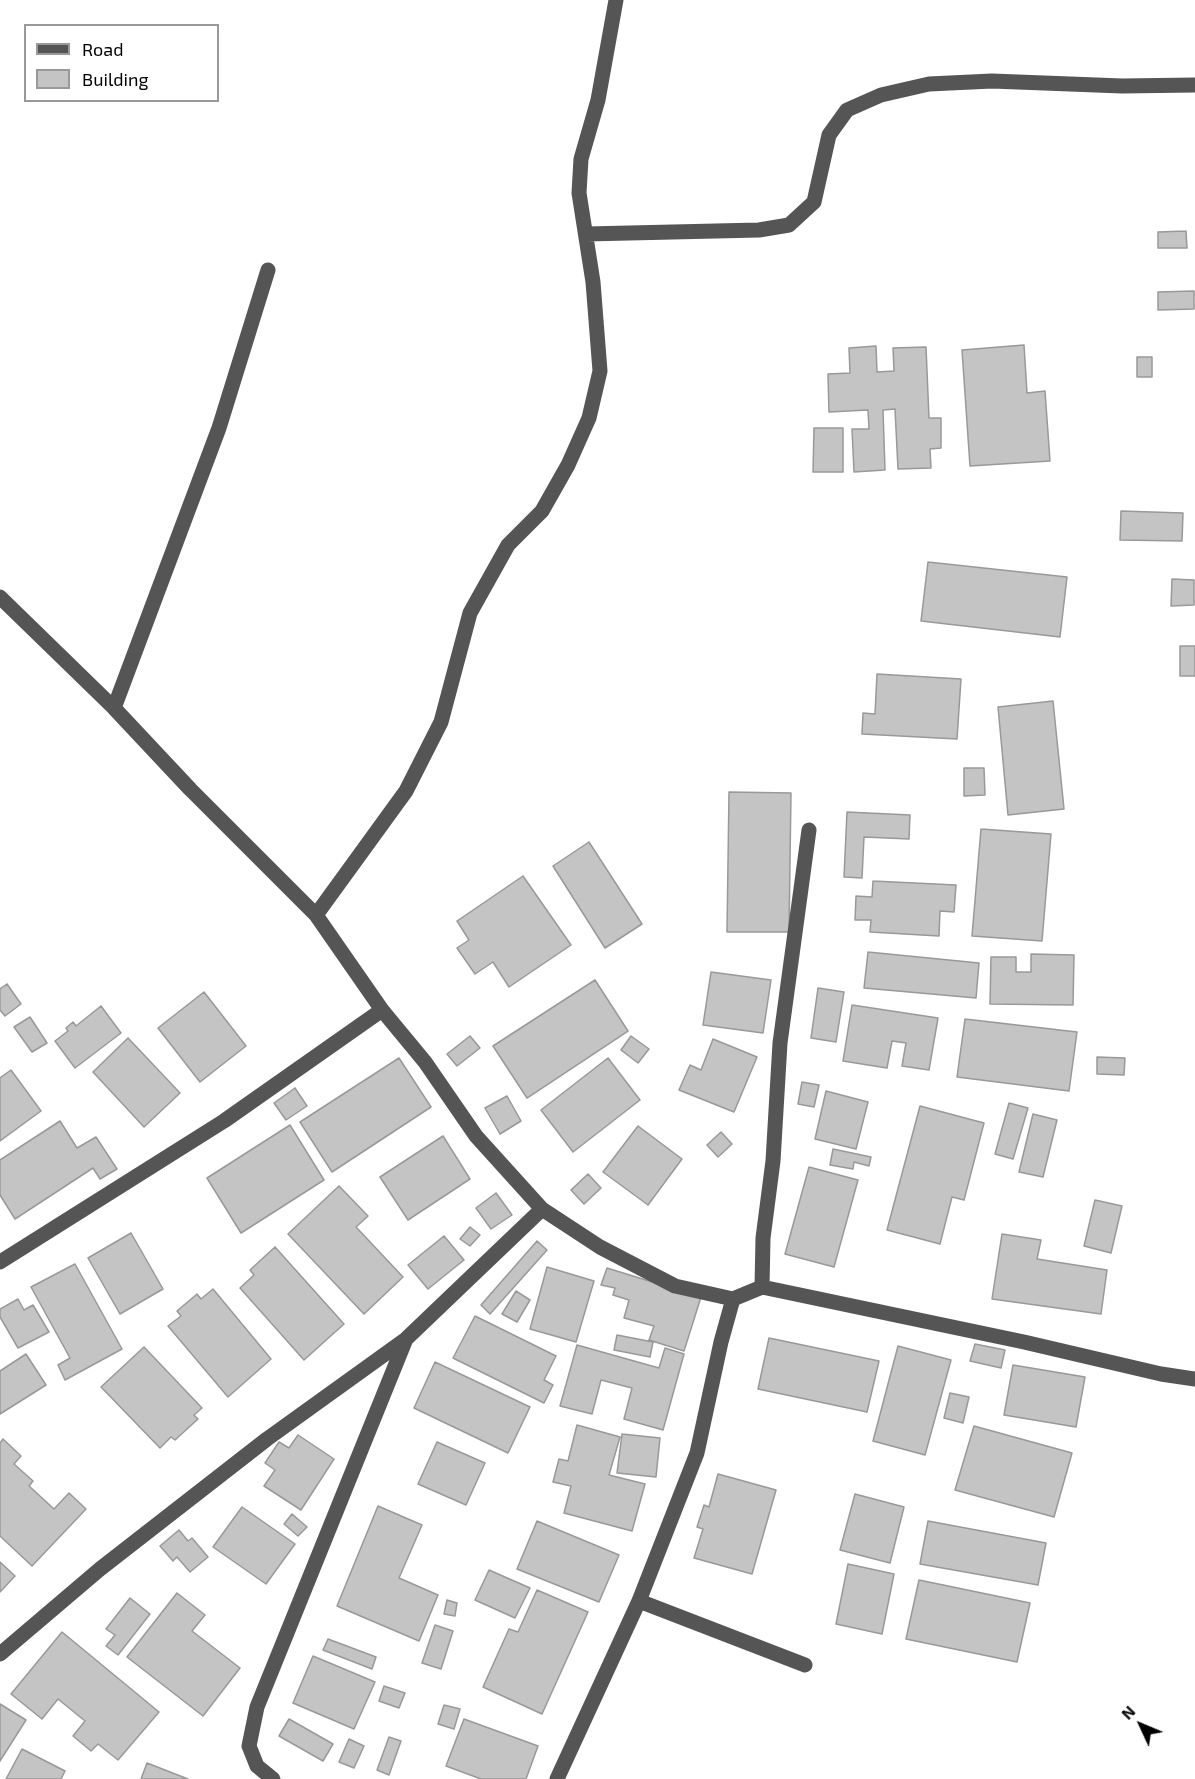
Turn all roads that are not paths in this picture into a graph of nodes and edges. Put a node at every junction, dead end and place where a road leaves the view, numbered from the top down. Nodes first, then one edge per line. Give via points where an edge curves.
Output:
1 (616, 0) edge
2 (1195, 85) edge
3 (586, 234) junction
4 (268, 270) dead end
5 (0, 597) edge
6 (114, 708) junction
7 (809, 830) dead end
8 (316, 915) junction
9 (382, 1010) junction
10 (542, 1209) junction
11 (0, 1262) edge
12 (762, 1287) junction
13 (733, 1299) junction
14 (406, 1339) junction
15 (1195, 1379) edge
16 (639, 1601) junction
17 (0, 1654) edge
18 (805, 1665) dead end
19 (273, 1779) edge
20 (557, 1779) edge

1 - 3 street via 598,100 581,159 579,193
2 - 3 street via 993,81 929,84 881,95 847,110 830,135 814,202 789,225 759,230
3 - 8 street via 600,371 589,418 542,511 508,545 470,614 441,722 406,791
4 - 6 street via 219,428
5 - 6 street
6 - 8 street
7 - 12 street via 780,1043
8 - 9 street
9 - 10 street via 425,1062 476,1136
9 - 11 street via 224,1121
10 - 13 street via 600,1247 675,1286
10 - 14 street
12 - 13 street
12 - 15 street
13 - 16 street via 697,1453
14 - 17 street via 267,1439
14 - 19 street via 257,1707 249,1746 257,1766
16 - 18 street
16 - 20 street

